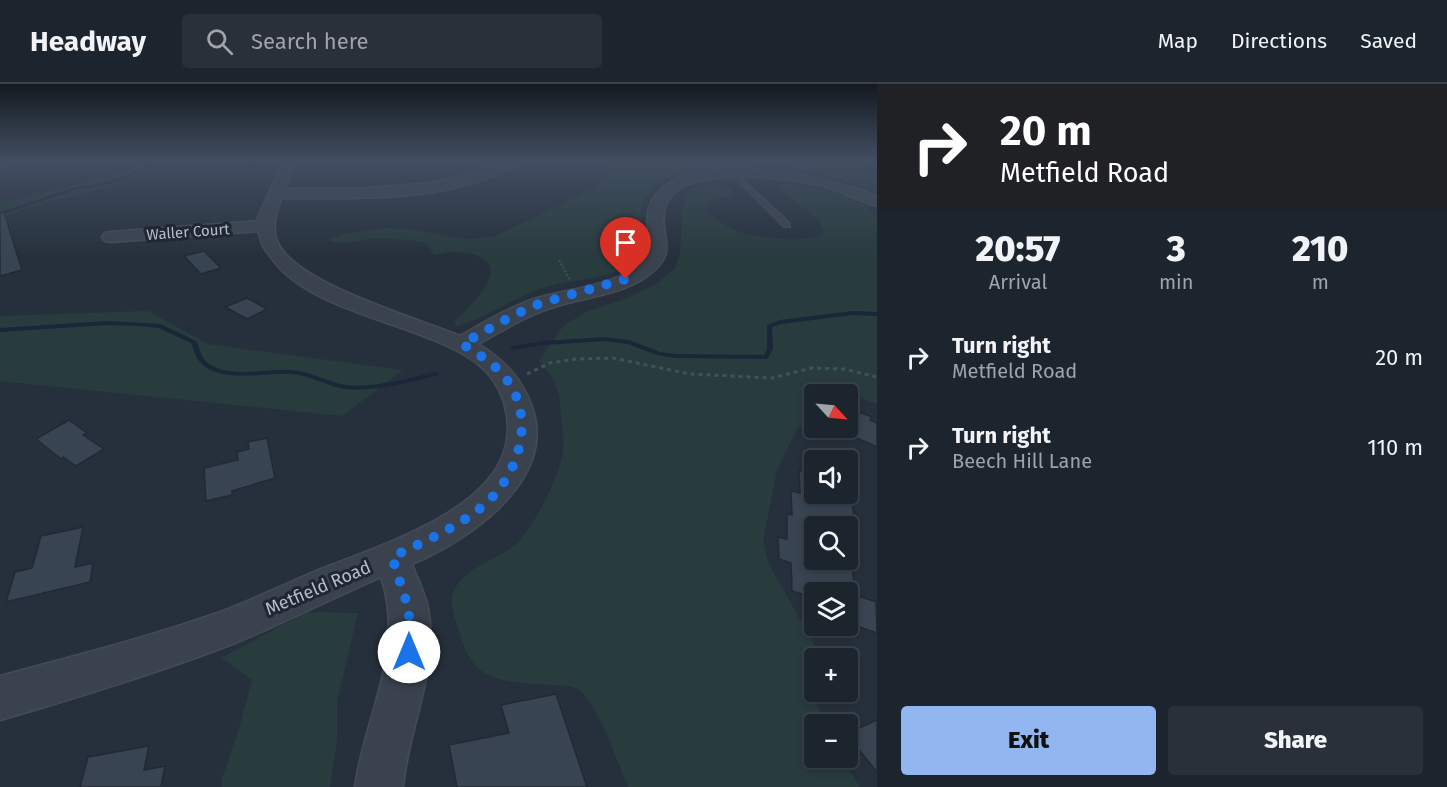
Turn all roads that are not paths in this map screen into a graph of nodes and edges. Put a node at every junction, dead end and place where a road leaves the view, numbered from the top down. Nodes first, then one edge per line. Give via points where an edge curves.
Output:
1 (362, 193) edge
2 (666, 193) edge
3 (754, 193) edge
4 (852, 193) edge
5 (277, 194) joint
6 (877, 201) edge
7 (787, 225) dead end
8 (264, 226) junction
9 (111, 237) dead end
10 (462, 344) junction
11 (392, 557) junction
12 (0, 698) edge
13 (379, 787) edge

1 - 5 street
2 - 10 street via 656,211 659,252 652,264 614,284 541,303
3 - 7 lane
4 - 6 street
5 - 8 street
8 - 9 street, Waller Court
8 - 10 street, Metfield Road via 276,255 306,281
10 - 11 street, Metfield Road via 485,358 507,380 516,396 523,421 519,450 507,477 485,504 456,526
11 - 12 street, Metfield Road via 224,628 116,665
11 - 13 street via 409,610 409,652 380,767

